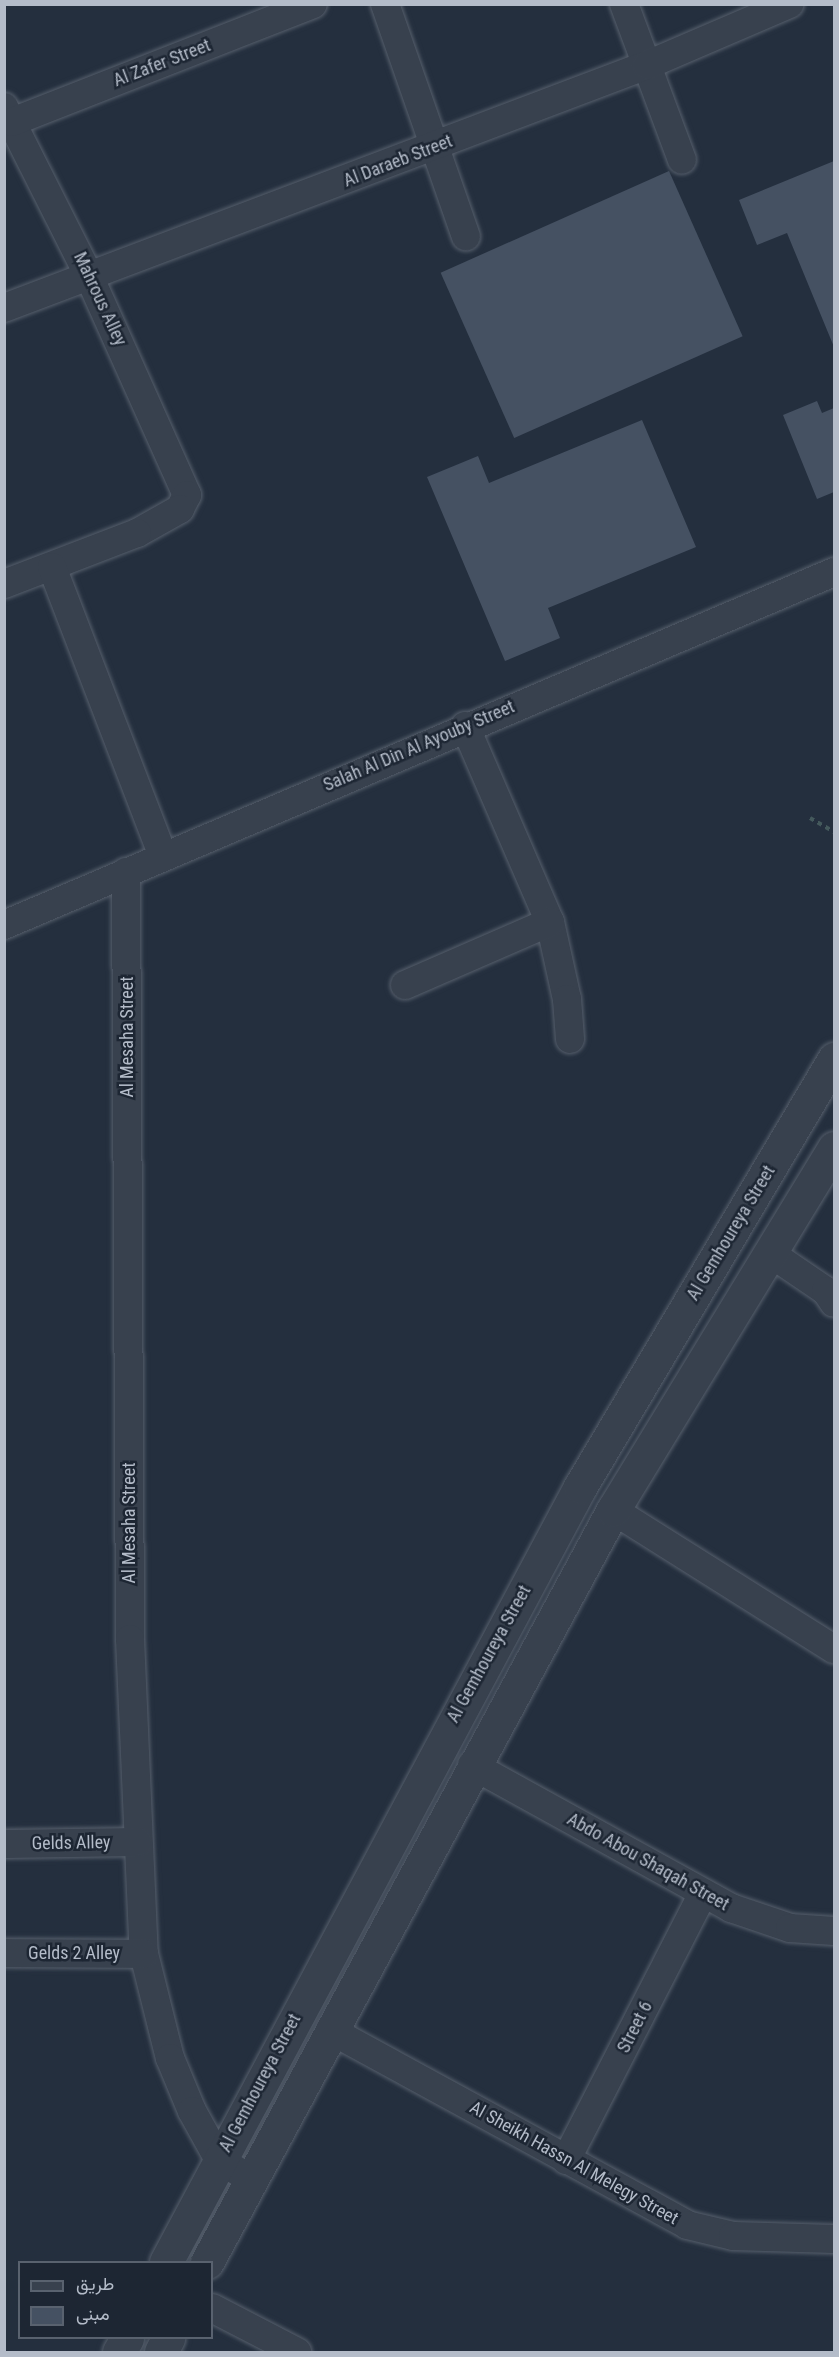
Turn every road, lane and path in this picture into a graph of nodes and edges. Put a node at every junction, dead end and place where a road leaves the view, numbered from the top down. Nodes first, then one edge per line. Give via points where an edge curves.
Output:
1 (313, 4) edge
2 (385, 4) edge
3 (624, 4) edge
4 (789, 4) edge
5 (647, 65) junction
6 (8, 115) edge
7 (435, 147) junction
8 (682, 160) dead end
9 (466, 236) dead end
10 (89, 276) junction
11 (4, 308) edge
12 (52, 567) junction
13 (834, 572) edge
14 (4, 584) edge
15 (465, 726) junction
16 (810, 818) dead end
17 (834, 832) edge
18 (164, 856) junction
19 (126, 872) junction
20 (550, 922) junction
21 (4, 925) edge
22 (405, 985) dead end
23 (570, 1039) dead end
24 (834, 1059) edge
25 (834, 1148) edge
26 (770, 1253) junction
27 (834, 1303) edge
28 (613, 1510) junction
29 (834, 1649) edge
30 (472, 1765) junction
31 (138, 1842) junction
32 (4, 1844) edge
33 (704, 1893) junction
34 (834, 1932) edge
35 (4, 1953) edge
36 (144, 1954) junction
37 (330, 2030) junction
38 (267, 2073) junction
39 (296, 2093) junction
40 (219, 2160) junction
41 (566, 2160) junction
42 (251, 2179) junction
43 (834, 2239) edge
44 (167, 2261) edge
45 (208, 2261) edge
46 (213, 2309) edge
47 (297, 2352) edge

1 - 6 street, Al Zafer Street
2 - 7 street
3 - 5 street
4 - 5 street, Al Daraeb Street
5 - 7 street, Al Daraeb Street
5 - 8 street
6 - 10 street, Mahrous Alley
7 - 9 street
7 - 10 street, Al Daraeb Street
10 - 11 street, Al Daraeb Street
10 - 12 street, Mahrous Alley via 188,495 180,509 137,532
12 - 14 street
12 - 18 street
13 - 15 street, Salah Al Din Al Ayouby Street
15 - 18 street, Salah Al Din Al Ayouby Street
15 - 20 street
16 - 17 path
18 - 19 street, Salah Al Din Al Ayouby Street
19 - 21 street, Salah Al Din Al Ayouby Street
19 - 31 street, Al Mesaha Street via 130,1627
20 - 22 street
20 - 23 street via 567,999
24 - 38 street, Al Gemhoureya Street via 580,1487
25 - 26 street, Al Gemhoureya Street
26 - 27 street via 826,1291
26 - 28 street, Al Gemhoureya Street
28 - 29 street
28 - 30 street, Al Gemhoureya Street
30 - 33 street, Abdo Abou Shaqah Street
30 - 37 street, Al Gemhoureya Street
31 - 32 street, Gelds Alley
31 - 36 street, Al Mesaha Street
33 - 34 street, Abdo Abou Shaqah Street via 760,1920 790,1928
33 - 41 street, Street 6
35 - 36 street, Gelds 2 Alley
36 - 40 street, Al Mesaha Street via 170,2058
37 - 39 street, Al Gemhoureya Street
37 - 41 street, Al Sheikh Hassn Al Melegy Street
38 - 39 street
38 - 40 street, Al Gemhoureya Street
39 - 42 street, Al Gemhoureya Street
40 - 42 street
40 - 44 street, Al Gemhoureya Street
41 - 43 street, Al Sheikh Hassn Al Melegy Street via 665,2215 709,2232 757,2238
42 - 45 street, Al Gemhoureya Street
46 - 47 street

